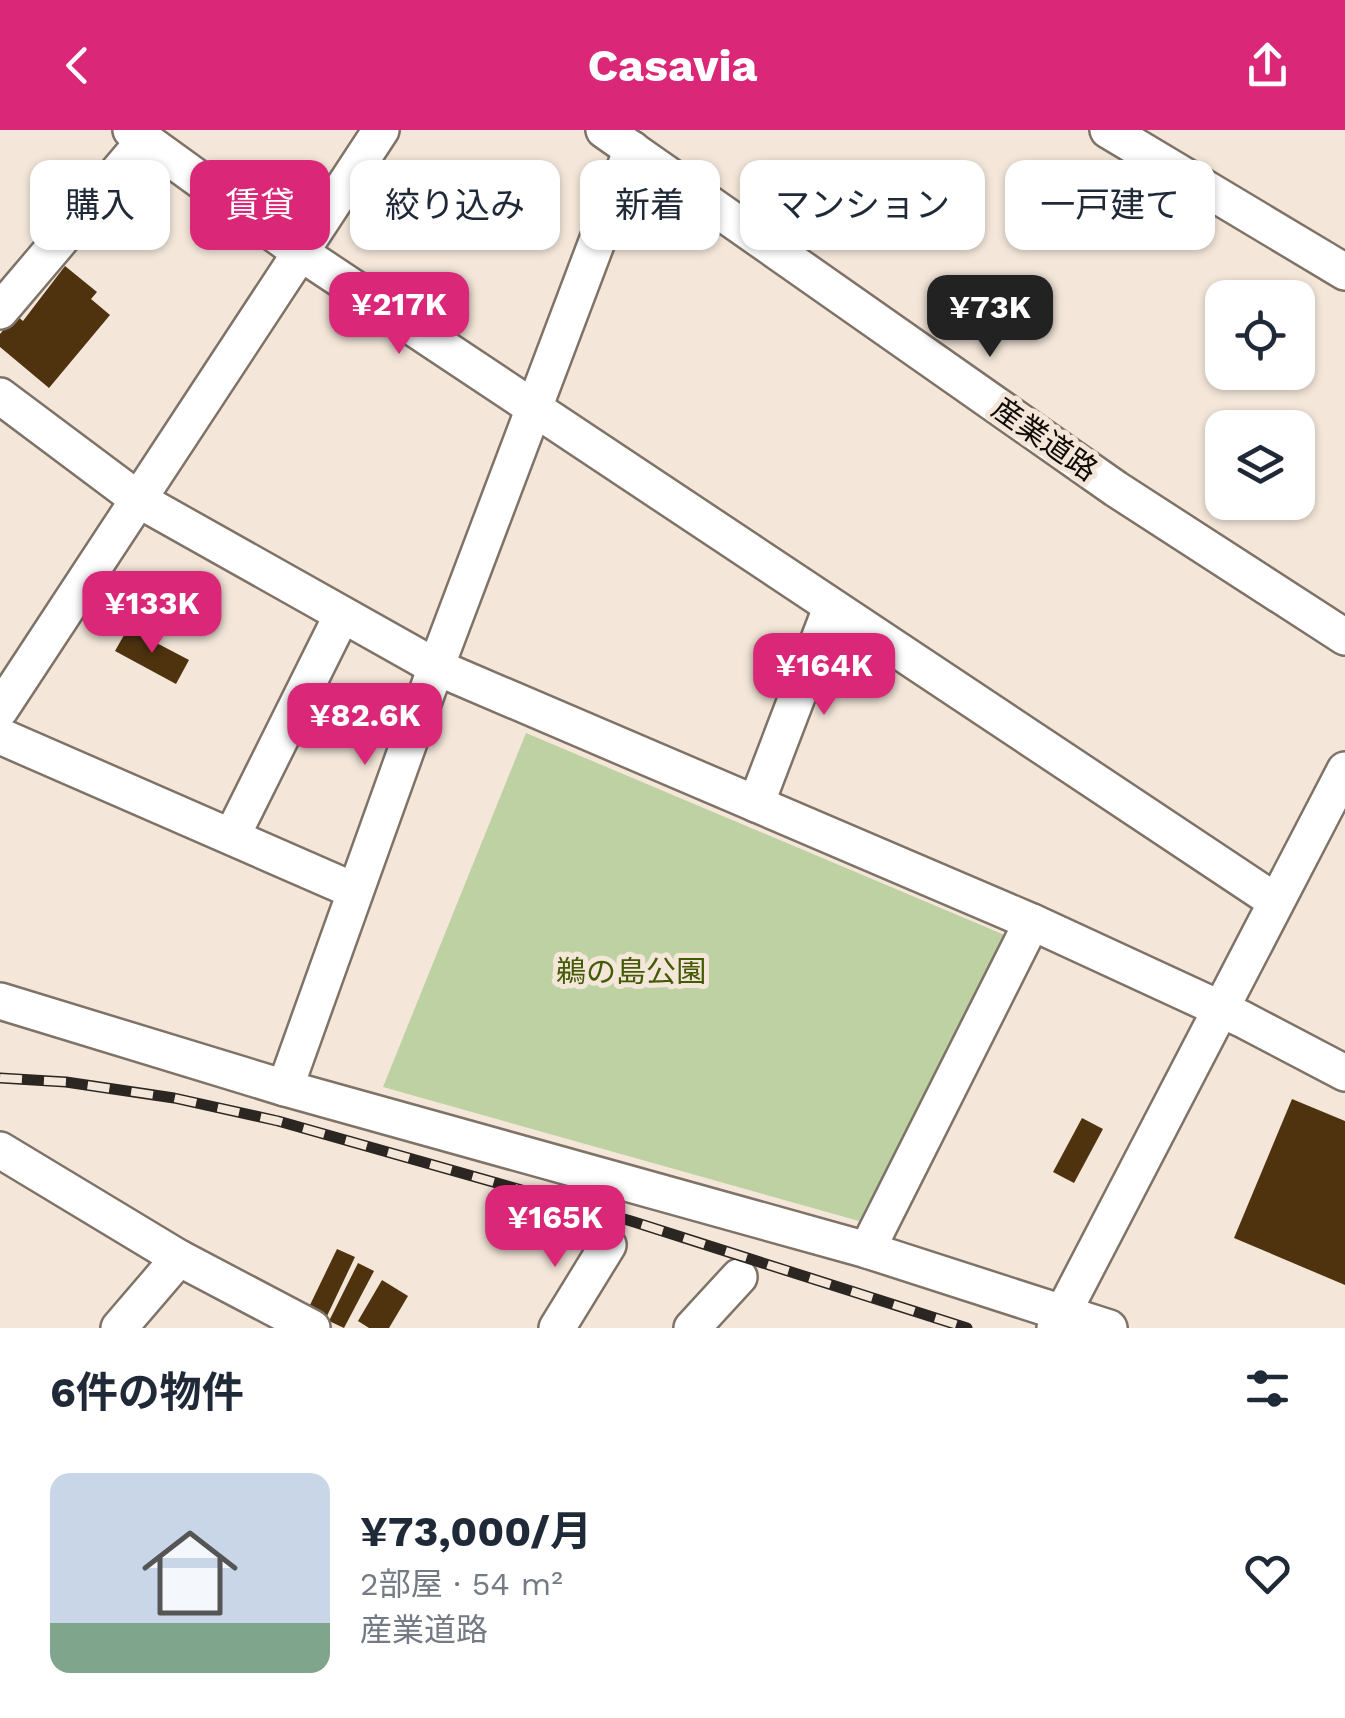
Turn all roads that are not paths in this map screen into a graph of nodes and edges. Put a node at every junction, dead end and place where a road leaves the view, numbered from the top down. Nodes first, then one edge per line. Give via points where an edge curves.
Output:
1 (381, 130) edge
2 (1108, 130) edge
3 (138, 135) edge
4 (618, 139) edge
5 (300, 253) junction
6 (1345, 272) edge
7 (0, 310) edge
8 (0, 396) edge
9 (534, 408) junction
10 (139, 500) junction
11 (832, 608) junction
12 (341, 617) junction
13 (1345, 637) edge
14 (436, 667) junction
15 (0, 710) edge
16 (0, 736) edge
17 (1345, 770) edge
18 (756, 804) junction
19 (232, 836) junction
20 (355, 891) junction
21 (1275, 901) junction
22 (1032, 922) junction
23 (0, 1001) edge
24 (1220, 1009) junction
25 (1345, 1073) edge
26 (285, 1088) junction
27 (0, 1150) edge
28 (608, 1245) dead end
29 (867, 1250) junction
30 (179, 1258) junction
31 (739, 1276) dead end
32 (1059, 1319) edge
33 (119, 1328) edge
34 (312, 1328) edge
35 (557, 1328) edge
36 (692, 1328) edge
37 (1109, 1328) edge

1 - 5 street
2 - 6 street
3 - 5 street
3 - 7 street
4 - 9 street
4 - 13 street, 産業道路 via 1116,489
5 - 9 street
5 - 10 street
8 - 10 street
9 - 11 street
9 - 14 street
10 - 12 street
10 - 15 street
11 - 18 street
11 - 21 street
12 - 14 street
12 - 19 street
14 - 18 street
14 - 20 street
16 - 19 street
17 - 21 street
18 - 22 street
19 - 20 street
20 - 26 street
21 - 24 street
22 - 24 street
22 - 29 street
23 - 26 street
24 - 25 street
24 - 32 street
26 - 29 street
27 - 30 street
28 - 35 street
29 - 32 street
30 - 33 street
30 - 34 street
31 - 36 street
32 - 37 street

